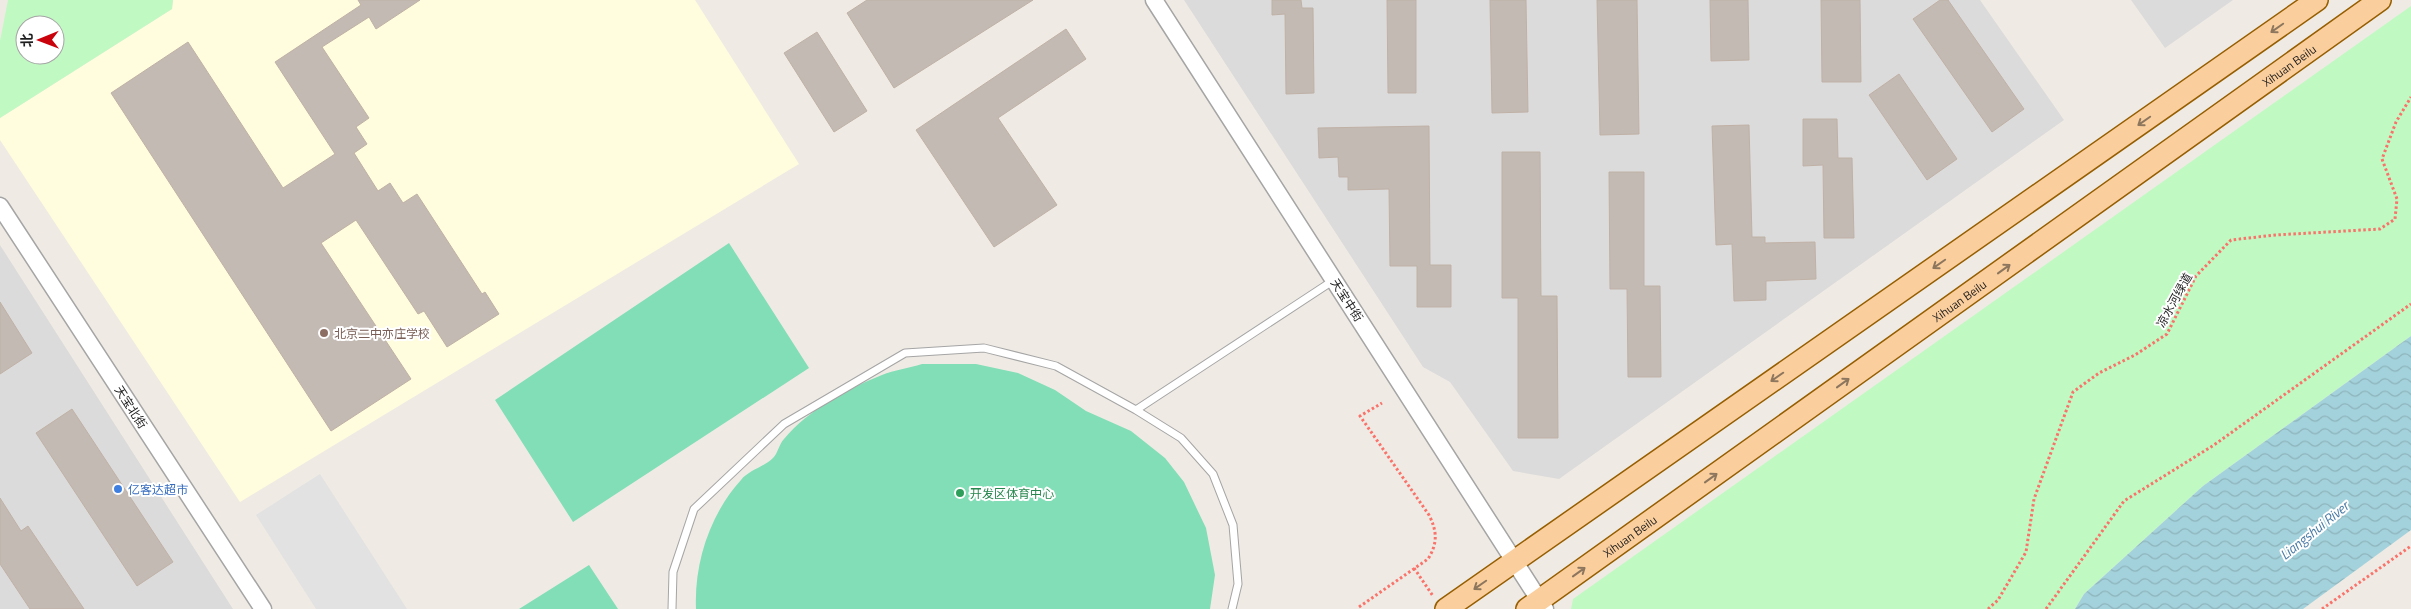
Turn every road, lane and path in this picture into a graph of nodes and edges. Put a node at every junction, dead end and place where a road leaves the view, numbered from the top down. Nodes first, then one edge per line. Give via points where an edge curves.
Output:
1 (1154, 0) edge
2 (2317, 0) edge
3 (2380, 0) edge
4 (2411, 97) edge
5 (0, 206) edge
6 (1334, 280) junction
7 (2411, 304) edge
8 (1382, 403) dead end
9 (1136, 410) junction
10 (2411, 546) edge
11 (1514, 560) junction
12 (1414, 568) junction
13 (1441, 605) edge
14 (1537, 606) edge
15 (1359, 608) dead end
16 (263, 609) edge
17 (672, 609) edge
18 (1232, 609) edge
19 (1988, 609) edge
20 (2046, 609) edge
21 (2322, 609) edge

1 - 6 street, 天宝中街
2 -> 11 main road
14 -> 3 main road, Xihuan Beilu
4 - 19 path, 凉水河绿道 via 2396,122 2382,159 2397,198 2395,219 2380,229 2275,234 2231,240 2196,276 2167,334 2072,392 2034,498 2026,552 1998,600
5 - 16 street, 天宝北街
6 - 9 lane
6 - 11 street, 天宝中街
7 - 20 path via 2214,445 2124,501
8 - 12 path via 1360,416 1434,525 1435,549 1428,559
9 - 17 lane via 1056,366 984,348 905,353 784,424 694,509 673,572
9 - 18 lane via 1181,438 1212,474 1233,525 1238,584
10 - 21 path
11 -> 13 main road
11 - 14 street, 天宝中街
12 - 13 path
12 - 15 path

